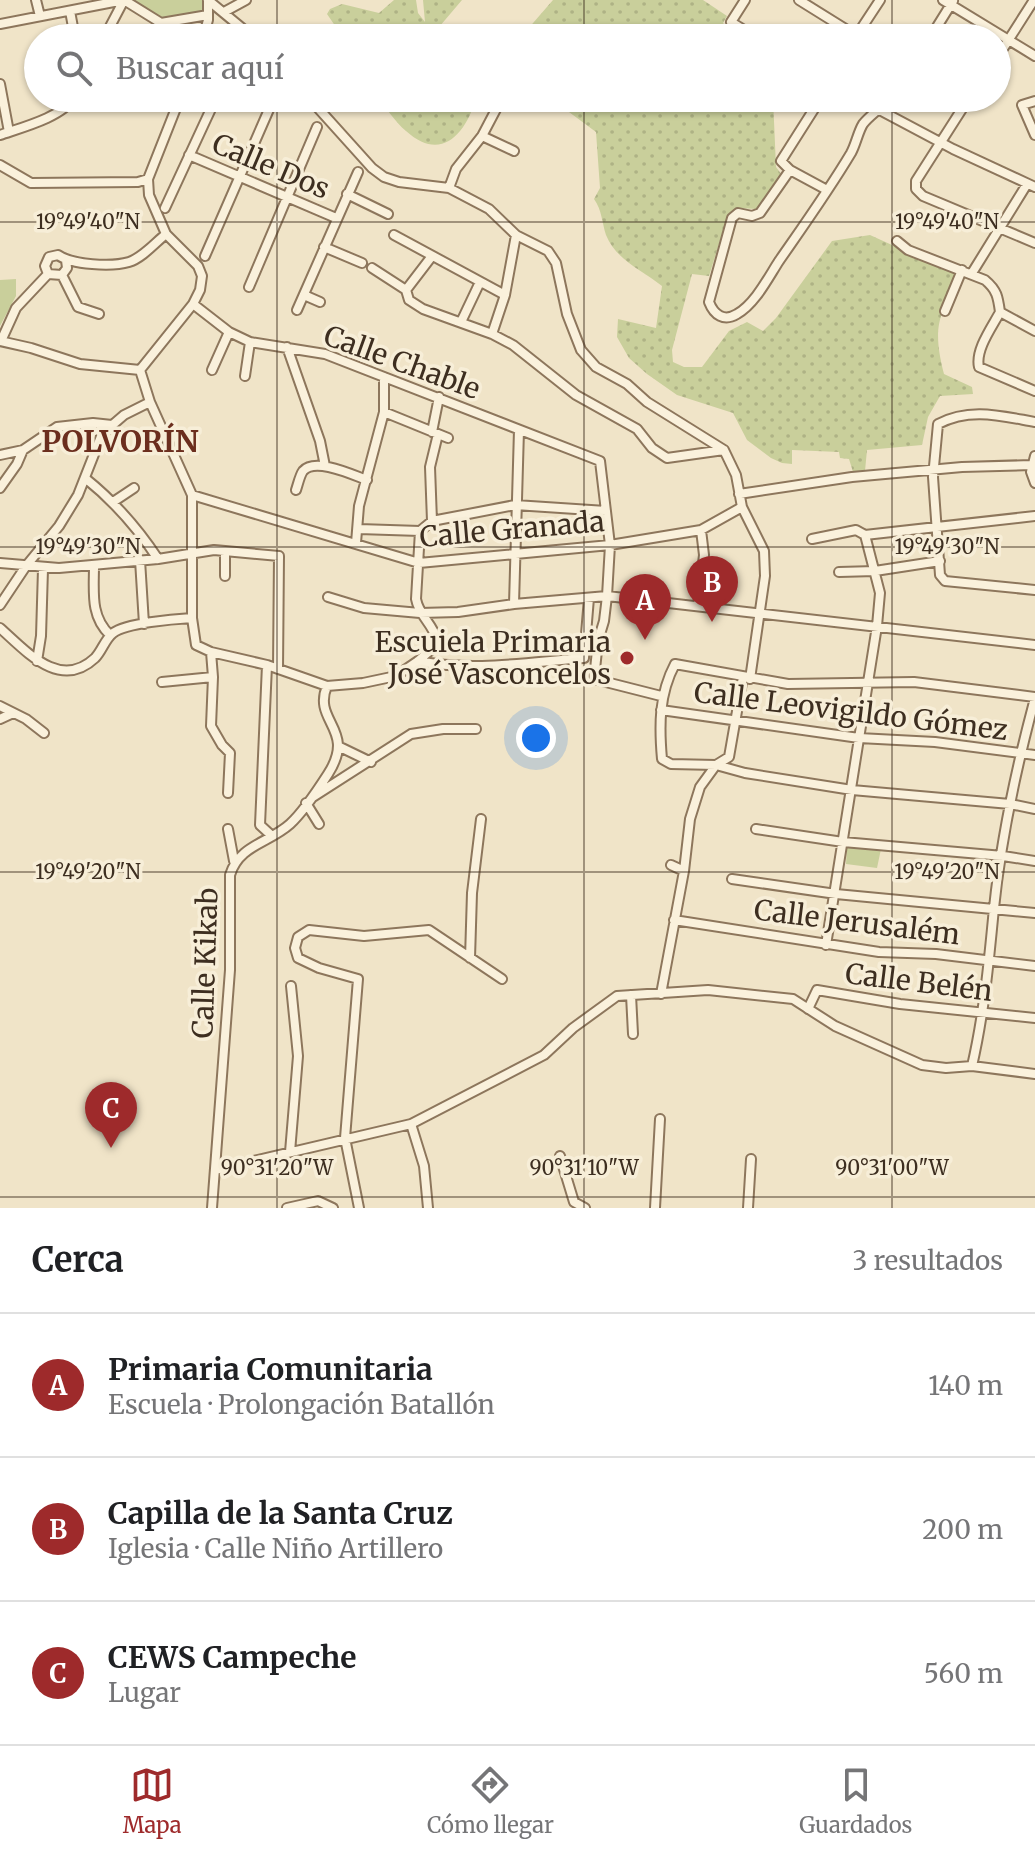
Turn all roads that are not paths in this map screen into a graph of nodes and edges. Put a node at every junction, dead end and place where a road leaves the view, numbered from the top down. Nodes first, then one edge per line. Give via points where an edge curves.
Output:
1 (36, 0) edge
2 (124, 0) edge
3 (208, 0) edge
4 (246, 0) edge
5 (745, 0) edge
6 (799, 0) edge
7 (880, 0) edge
8 (1034, 0) edge
9 (949, 1) edge
10 (70, 11) junction
11 (224, 12) junction
12 (208, 15) junction
13 (40, 16) junction
14 (0, 24) edge
15 (72, 24) edge
16 (111, 24) edge
17 (206, 24) edge
18 (236, 24) edge
19 (734, 24) edge
20 (837, 24) edge
21 (865, 24) edge
22 (937, 24) edge
23 (984, 24) edge
24 (1011, 38) edge
25 (1011, 42) edge
26 (1035, 56) edge
27 (0, 84) edge
28 (1035, 101) edge
29 (58, 112) edge
30 (174, 112) edge
31 (209, 112) edge
32 (268, 112) edge
33 (322, 112) edge
34 (495, 112) edge
35 (812, 112) edge
36 (879, 112) edge
37 (882, 112) edge
38 (960, 112) edge
39 (317, 127) dead end
40 (4, 133) edge
41 (1035, 135) edge
42 (482, 136) junction
43 (941, 143) junction
44 (514, 151) dead end
45 (189, 155) junction
46 (0, 165) edge
47 (790, 170) junction
48 (358, 172) dead end
49 (241, 177) junction
50 (148, 179) junction
51 (1031, 185) edge
52 (449, 188) junction
53 (827, 190) junction
54 (347, 194) junction
55 (289, 198) junction
56 (165, 208) dead end
57 (388, 214) dead end
58 (336, 218) junction
59 (1000, 228) junction
60 (166, 234) junction
61 (394, 235) dead end
62 (516, 235) junction
63 (897, 241) dead end
64 (1035, 243) edge
65 (324, 247) junction
66 (205, 256) dead end
67 (432, 256) junction
68 (66, 260) junction
69 (362, 263) dead end
70 (372, 268) dead end
71 (967, 272) junction
72 (48, 274) junction
73 (62, 275) junction
74 (480, 282) junction
75 (249, 287) dead end
76 (406, 290) junction
77 (304, 295) junction
78 (505, 295) junction
79 (320, 302) dead end
80 (193, 304) junction
81 (297, 310) dead end
82 (945, 311) dead end
83 (1000, 312) junction
84 (99, 314) dead end
85 (461, 322) junction
86 (1035, 331) edge
87 (229, 332) junction
88 (492, 334) junction
89 (1, 341) edge
90 (250, 342) junction
91 (287, 347) junction
92 (140, 370) junction
93 (212, 370) dead end
94 (245, 376) dead end
95 (384, 377) junction
96 (1035, 391) edge
97 (439, 397) junction
98 (150, 402) junction
99 (384, 412) junction
100 (1035, 422) edge
101 (112, 425) junction
102 (519, 430) junction
103 (435, 433) junction
104 (448, 438) dead end
105 (23, 450) junction
106 (724, 450) junction
107 (0, 455) edge
108 (1034, 460) edge
109 (325, 466) junction
110 (934, 471) junction
111 (85, 478) junction
112 (367, 480) junction
113 (1035, 483) edge
114 (0, 488) edge
115 (134, 488) dead end
116 (296, 490) dead end
117 (739, 494) junction
118 (192, 495) junction
119 (113, 502) junction
120 (515, 505) junction
121 (742, 507) junction
122 (606, 511) junction
123 (1035, 516) edge
124 (432, 521) junction
125 (937, 526) junction
126 (359, 529) junction
127 (701, 530) junction
128 (420, 531) junction
129 (865, 535) junction
130 (812, 539) dead end
131 (356, 543) junction
132 (610, 545) junction
133 (225, 552) junction
134 (514, 552) junction
135 (192, 554) junction
136 (158, 559) junction
137 (140, 560) junction
138 (940, 561) junction
139 (0, 563) edge
140 (419, 563) junction
141 (94, 565) junction
142 (26, 566) junction
143 (43, 569) junction
144 (875, 571) junction
145 (839, 572) dead end
146 (225, 576) dead end
147 (1035, 590) edge
148 (607, 596) junction
149 (328, 597) dead end
150 (589, 598) junction
151 (514, 604) junction
152 (0, 605) edge
153 (698, 606) junction
154 (420, 613) junction
155 (759, 615) junction
156 (192, 618) junction
157 (144, 624) junction
158 (877, 626) junction
159 (0, 628) edge
160 (110, 635) junction
161 (1035, 645) edge
162 (211, 652) junction
163 (37, 661) junction
164 (418, 661) junction
165 (267, 665) junction
166 (278, 669) junction
167 (213, 677) junction
168 (746, 678) junction
169 (162, 682) dead end
170 (866, 682) junction
171 (327, 686) junction
172 (661, 696) junction
173 (1035, 698) edge
174 (0, 706) edge
175 (661, 710) junction
176 (13, 713) junction
177 (0, 719) edge
178 (735, 722) junction
179 (476, 729) dead end
180 (44, 733) dead end
181 (859, 738) junction
182 (340, 747) junction
183 (1020, 753) junction
184 (1035, 755) edge
185 (371, 762) junction
186 (716, 765) junction
187 (852, 790) junction
188 (228, 793) dead end
189 (307, 801) junction
190 (1010, 804) junction
191 (1035, 809) edge
192 (481, 819) dead end
193 (319, 824) dead end
194 (228, 829) dead end
195 (756, 829) dead end
196 (272, 836) junction
197 (843, 842) junction
198 (1003, 856) junction
199 (234, 861) junction
200 (1035, 861) edge
201 (671, 865) dead end
202 (684, 871) junction
203 (732, 879) dead end
204 (836, 894) junction
205 (994, 908) junction
206 (1035, 913) edge
207 (674, 920) junction
208 (826, 945) junction
209 (470, 958) junction
210 (990, 960) junction
211 (1035, 966) edge
212 (502, 979) dead end
213 (291, 986) dead end
214 (661, 994) junction
215 (631, 995) junction
216 (808, 1009) junction
217 (980, 1012) junction
218 (1035, 1018) edge
219 (633, 1034) dead end
220 (972, 1066) junction
221 (1035, 1074) edge
222 (660, 1119) dead end
223 (411, 1124) junction
224 (345, 1138) junction
225 (290, 1152) junction
226 (560, 1156) dead end
227 (751, 1159) dead end
228 (215, 1170) junction
229 (318, 1205) edge
230 (212, 1208) edge
231 (287, 1208) edge
232 (333, 1208) edge
233 (359, 1208) edge
234 (428, 1208) edge
235 (585, 1208) edge
236 (655, 1208) edge
237 (748, 1208) edge

1 - 13 street
2 - 10 street
2 - 12 street via 161,23
2 - 16 street
3 - 11 street
3 - 12 street
4 - 11 street
5 - 19 street
6 - 20 street
7 - 21 street
8 - 24 street
9 - 22 street
9 - 23 street
10 - 13 street
10 - 15 street
11 - 18 street
12 - 17 street
13 - 14 street
25 - 26 street
27 - 40 street
28 - 41 street via 1022,105
29 - 40 street
30 - 50 street
31 - 45 street
32 - 49 street
33 - 52 street via 384,177
34 - 42 street
35 - 47 street via 781,161
36 - 53 street via 864,124
37 - 43 street
38 - 43 street
39 - 55 street
42 - 44 street
42 - 52 street via 456,169
43 - 51 street
43 - 59 street via 916,189
45 - 49 street, Calle Dos
45 - 56 street
46 - 50 street via 31,183
47 - 53 street
47 - 53 street via 760,213 732,218 709,302 713,311 727,318 745,308
48 - 54 street
49 - 55 street, Calle Dos
49 - 66 street
50 - 60 street via 149,195
51 - 59 street
52 - 62 street via 489,209
54 - 57 street
54 - 58 street
55 - 58 street, Calle Dos
55 - 75 street
58 - 65 street
59 - 64 street
59 - 71 street
60 - 68 street via 130,262
60 - 80 street via 202,276
61 - 67 street
62 - 78 street
62 - 106 street via 548,251 556,263 574,334 596,367
63 - 71 street
65 - 69 street
65 - 77 street
67 - 74 street
67 - 76 street
68 - 72 street via 49,257
68 - 73 street
70 - 76 street
71 - 82 street
71 - 83 street via 995,288
72 - 73 street
72 - 89 street via 16,308
73 - 84 street via 78,307
74 - 78 street
74 - 85 street
76 - 85 street via 409,300 423,309
77 - 79 street
77 - 81 street
78 - 88 street
80 - 87 street, Calle Chable
80 - 92 street
83 - 86 street
83 - 96 street via 985,340 979,367
85 - 88 street
87 - 90 street, Calle Chable
87 - 93 street
88 - 106 street via 576,395 637,429 667,458
89 - 92 street via 80,364
90 - 91 street, Calle Chable
90 - 94 street
91 - 95 street, Calle Chable via 325,354
91 - 109 street
92 - 98 street
95 - 97 street, Calle Chable
95 - 99 street
97 - 102 street, Calle Chable
97 - 103 street
98 - 101 street
98 - 118 street
99 - 103 street
99 - 112 street
100 - 110 street via 968,413 954,416 938,424
101 - 105 street via 57,427
101 - 111 street via 98,441
102 - 120 street
102 - 122 street, Calle Chable via 600,461
103 - 104 street
103 - 124 street
105 - 107 street
105 - 114 street
106 - 117 street
108 - 110 street
108 - 113 street
109 - 112 street
109 - 116 street via 304,471
110 - 117 street
110 - 125 street
111 - 119 street
111 - 142 street via 59,526
112 - 126 street
115 - 119 street
117 - 121 street
118 - 131 street, Calle Granada
118 - 135 street
119 - 136 street
120 - 122 street
120 - 124 street
120 - 134 street
121 - 127 street, Calle Granada
121 - 155 street via 764,551
122 - 132 street
123 - 125 street
124 - 128 street
125 - 129 street
125 - 138 street
126 - 128 street
126 - 131 street
127 - 132 street, Calle Granada
127 - 153 street
128 - 140 street
129 - 130 street via 856,530
129 - 144 street
131 - 140 street, Calle Granada
132 - 134 street, Calle Granada
132 - 148 street
133 - 135 street
133 - 146 street
133 - 166 street via 279,556
134 - 140 street, Calle Granada
134 - 151 street
135 - 136 street
135 - 156 street
136 - 137 street
137 - 141 street
137 - 157 street
138 - 144 street
138 - 147 street via 945,581
139 - 142 street
140 - 154 street
141 - 143 street
141 - 160 street via 96,617
142 - 143 street
142 - 152 street
143 - 163 street
144 - 145 street
144 - 158 street via 880,593
148 - 150 street
148 - 153 street
148 - 172 street via 594,679
149 - 154 street via 364,608
150 - 151 street
150 - 164 street via 584,658 479,666
151 - 154 street
153 - 155 street
154 - 164 street via 435,629 437,640
155 - 158 street
155 - 168 street
156 - 157 street
156 - 162 street via 196,645
157 - 160 street
158 - 161 street
158 - 170 street
159 - 163 street
160 - 163 street via 86,665 55,671
162 - 165 street
162 - 167 street
164 - 171 street via 383,680
165 - 166 street
165 - 196 street via 260,825
166 - 171 street
167 - 169 street
167 - 188 street via 211,726 230,753
168 - 170 street via 788,684
168 - 172 street via 675,664
168 - 178 street
170 - 173 street via 914,682
170 - 181 street
171 - 182 street via 323,702
172 - 175 street
173 - 183 street
174 - 176 street
175 - 178 street, Calle Leovigildo Gómez
175 - 186 street via 662,759
176 - 177 street
176 - 180 street
178 - 181 street, Calle Leovigildo Gómez
178 - 186 street via 729,757
179 - 185 street, Calle Kikab via 411,734
181 - 183 street, Calle Leovigildo Gómez
181 - 187 street
182 - 185 street
182 - 189 street
183 - 184 street, Calle Leovigildo Gómez
183 - 190 street
185 - 189 street, Calle Kikab
186 - 187 street
186 - 202 street via 686,817
187 - 190 street
187 - 197 street
189 - 193 street
189 - 196 street, Calle Kikab via 291,824
190 - 191 street
190 - 198 street
192 - 209 street
194 - 199 street
195 - 197 street
196 - 199 street, Calle Kikab
197 - 198 street
197 - 204 street
198 - 200 street
198 - 205 street
199 - 228 street, Calle Kikab
201 - 202 street
202 - 207 street
203 - 204 street
204 - 205 street
204 - 208 street
205 - 206 street
205 - 210 street
207 - 208 street, Calle Jerusalém
207 - 214 street
208 - 210 street, Calle Jerusalém
209 - 212 street
209 - 224 street via 429,930 364,936 309,930 298,937 298,958 358,979
210 - 211 street, Calle Jerusalém
210 - 217 street
213 - 225 street via 298,1056
214 - 215 street
214 - 216 street via 722,991 793,999
215 - 219 street
215 - 223 street via 617,996 544,1055
216 - 217 street, Calle Belén via 817,990
216 - 220 street via 922,1065
217 - 218 street, Calle Belén
217 - 220 street
220 - 221 street
222 - 236 street
223 - 224 street
223 - 234 street via 426,1176
224 - 225 street
224 - 233 street
225 - 228 street
226 - 235 street via 574,1202
227 - 237 street
228 - 230 street, Calle Kikab
229 - 231 street
229 - 232 street

